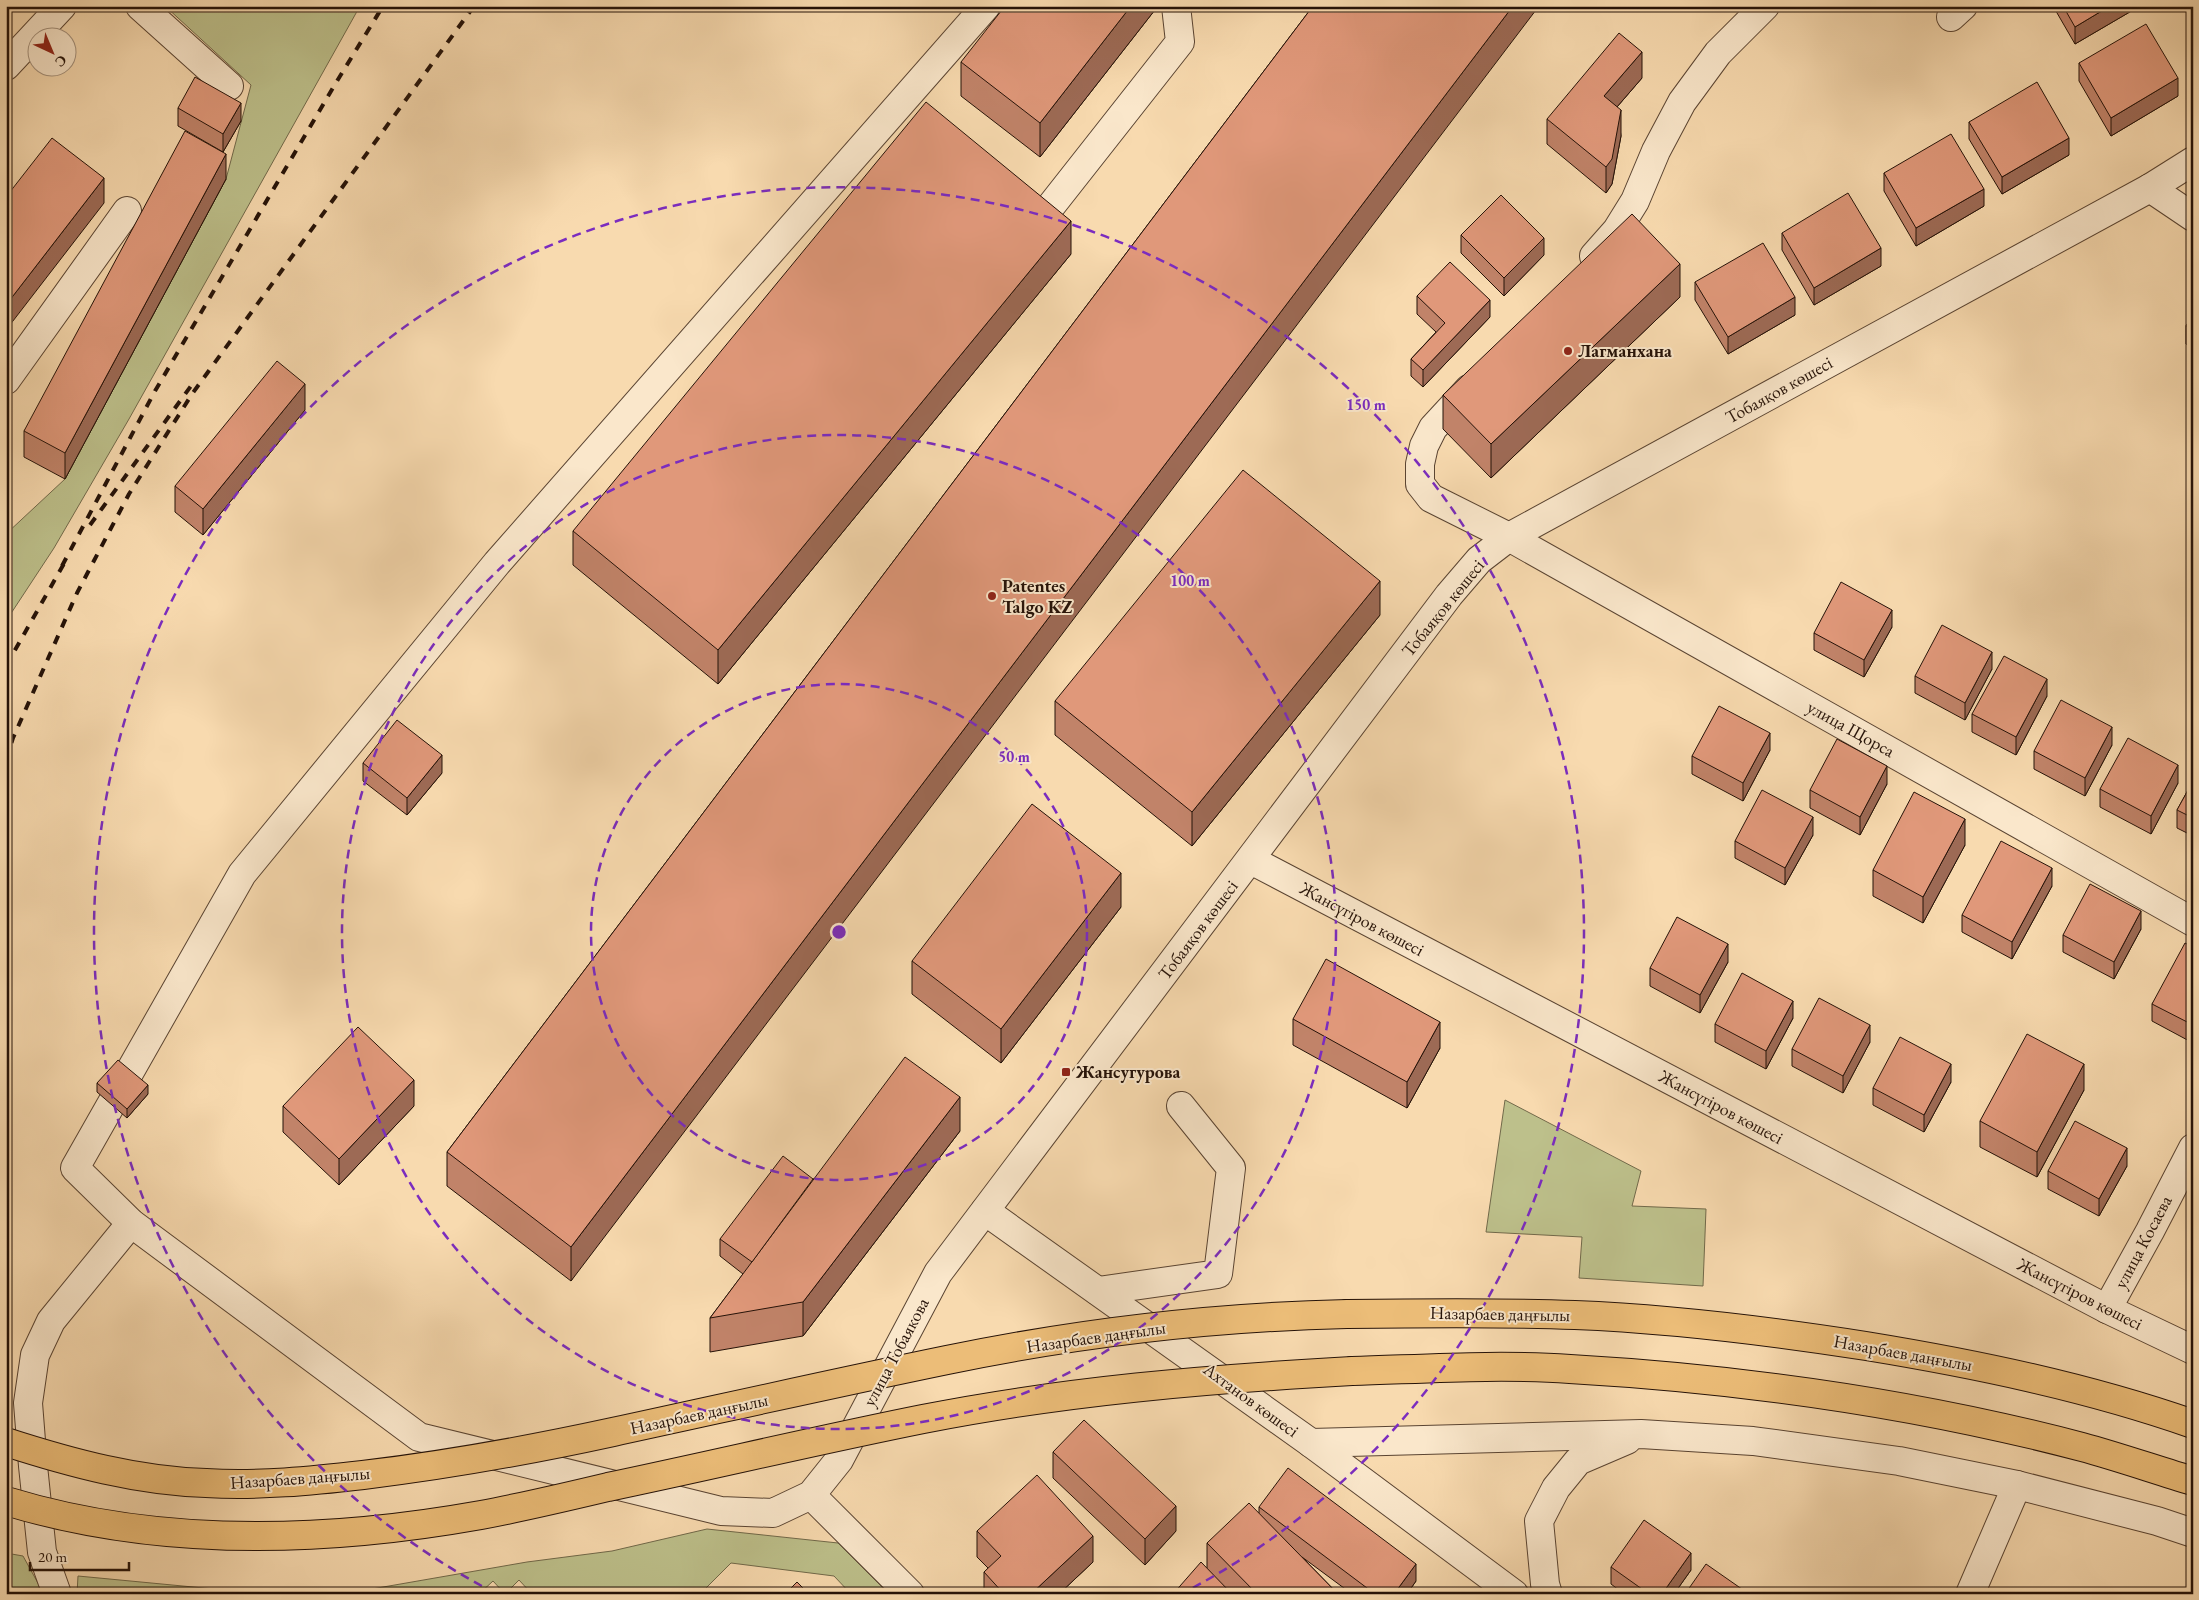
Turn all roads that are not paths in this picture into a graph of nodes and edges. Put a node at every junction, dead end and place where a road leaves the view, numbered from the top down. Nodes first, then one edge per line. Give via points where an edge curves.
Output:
1 (62, 6) edge
2 (140, 6) edge
3 (986, 6) edge
4 (1176, 6) edge
5 (1765, 6) edge
6 (6, 66) edge
7 (229, 86) dead end
8 (2193, 161) edge
9 (2150, 188) junction
10 (1047, 210) edge
11 (127, 211) dead end
12 (2193, 217) edge
13 (1575, 277) edge
14 (1487, 370) edge
15 (6, 380) edge
16 (1509, 537) junction
17 (1251, 860) junction
18 (2193, 922) edge
19 (1181, 1106) dead end
20 (2193, 1148) edge
21 (985, 1211) junction
22 (131, 1222) junction
23 (1098, 1291) junction
24 (2107, 1310) junction
25 (2193, 1350) edge
26 (2193, 1424) edge
27 (1641, 1434) junction
28 (6, 1442) edge
29 (1311, 1443) junction
30 (2193, 1481) edge
31 (2017, 1485) junction
32 (810, 1495) junction
33 (6, 1501) edge
34 (2193, 1533) edge
35 (57, 1594) edge
36 (910, 1594) edge
37 (1514, 1594) edge
38 (1548, 1594) edge
39 (1970, 1594) edge

1 - 6 street
2 - 7 street
3 - 22 street via 497,563 242,874 75,1168
4 - 10 street via 1180,42
5 - 13 street via 1718,52 1682,102 1617,230
8 - 9 street, Тобаяқов көшесі
9 - 12 street
9 - 16 street, Тобаяқов көшесі
11 - 15 street
14 - 16 street, улица Щорса via 1433,428 1424,446 1420,484 1431,498
16 - 17 street, Тобаяқов көшесі via 1479,560 1449,595
16 - 18 street, улица Щорса
17 - 21 street, Тобаяқов көшесі
17 - 24 street, Жансүгіров көшесі
19 - 23 street via 1231,1168 1218,1274
20 - 24 street, улица Косаева
21 - 23 street, Ахтанов көшесі
21 - 32 street, улица Тобаякова via 938,1273 839,1460
22 - 32 street via 420,1437 721,1511 773,1513
22 - 35 street via 51,1321 35,1355 28,1403 33,1466 42,1552
23 - 29 street, Ахтанов көшесі
24 - 25 street, Жансүгіров көшесі
26 - 28 main road, Назарбаев даңғылы, bridge via 2026,1377 1933,1357 1798,1335 1578,1315 1473,1312 1296,1315 1034,1344 534,1449 424,1468 333,1478 260,1484 205,1484 156,1479 59,1459
27 - 29 street
27 - 31 street via 1753,1441 1899,1461
27 - 38 street via 1578,1462 1556,1488 1539,1521
29 - 37 street, Ахтанов көшесі
30 - 33 main road, bridge via 2084,1447 1888,1404 1810,1391 1568,1369 1444,1368 1173,1383 1030,1400 924,1419 484,1515 352,1533 242,1537 185,1535 90,1522
31 - 34 street
31 - 39 street
32 - 36 street

